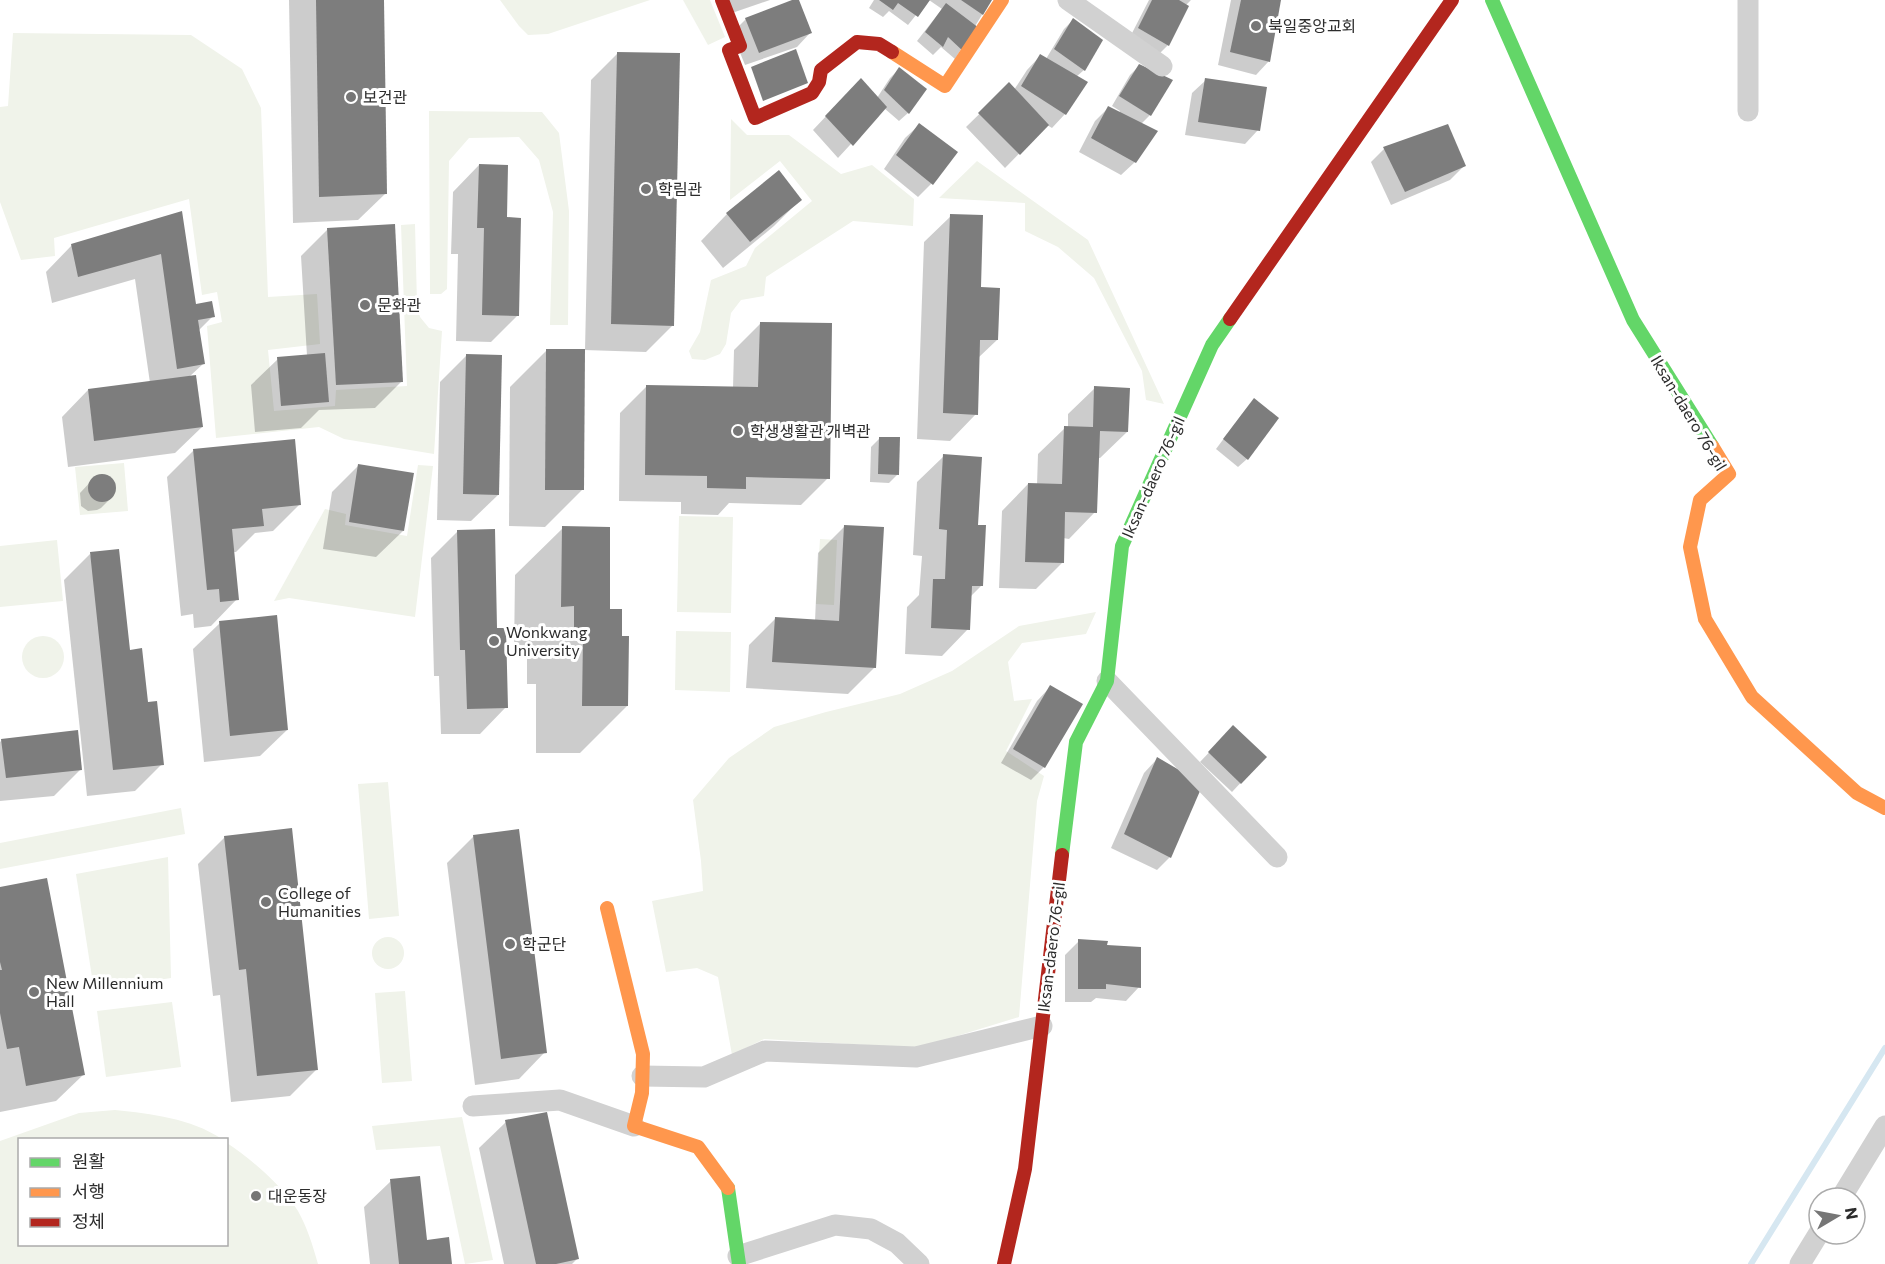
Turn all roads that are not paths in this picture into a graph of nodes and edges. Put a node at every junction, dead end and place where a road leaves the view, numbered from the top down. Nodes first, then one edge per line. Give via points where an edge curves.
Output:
1 (722, 0) edge
2 (1002, 0) edge
3 (1068, 0) edge
4 (1452, 0) edge
5 (1492, 0) edge
6 (1748, 0) edge
7 (1162, 66) dead end
8 (1748, 111) dead end
9 (1107, 681) junction
10 (1885, 808) edge
11 (1277, 857) dead end
12 (607, 908) dead end
13 (1042, 1026) junction
14 (642, 1076) junction
15 (473, 1106) dead end
16 (634, 1126) junction
17 (1885, 1126) edge
18 (1848, 1186) edge
19 (1811, 1246) edge
20 (738, 1260) edge
21 (919, 1264) edge
22 (1004, 1264) edge
23 (1800, 1264) edge

1 - 2 street via 740,46 729,50 755,118 812,93 821,70 857,42 879,44 945,86
3 - 7 street
4 - 9 street, Iksan-daero 76-gil via 1212,345 1122,546
5 - 10 street, Iksan-daero 76-gil via 1633,320 1729,474 1700,500 1690,547 1705,620 1752,697 1857,793
6 - 8 street
9 - 11 street
9 - 13 street, Iksan-daero 76-gil via 1076,742
12 - 14 street via 643,1054
13 - 14 street, Iksan-daero 76-gil via 916,1058 765,1051 704,1077
13 - 22 street, Iksan-daero 76-gil via 1025,1169
14 - 16 street
15 - 16 street via 560,1100
16 - 20 street via 698,1147 728,1187
17 - 18 street
19 - 23 street
20 - 21 street via 835,1225 871,1229 897,1243

